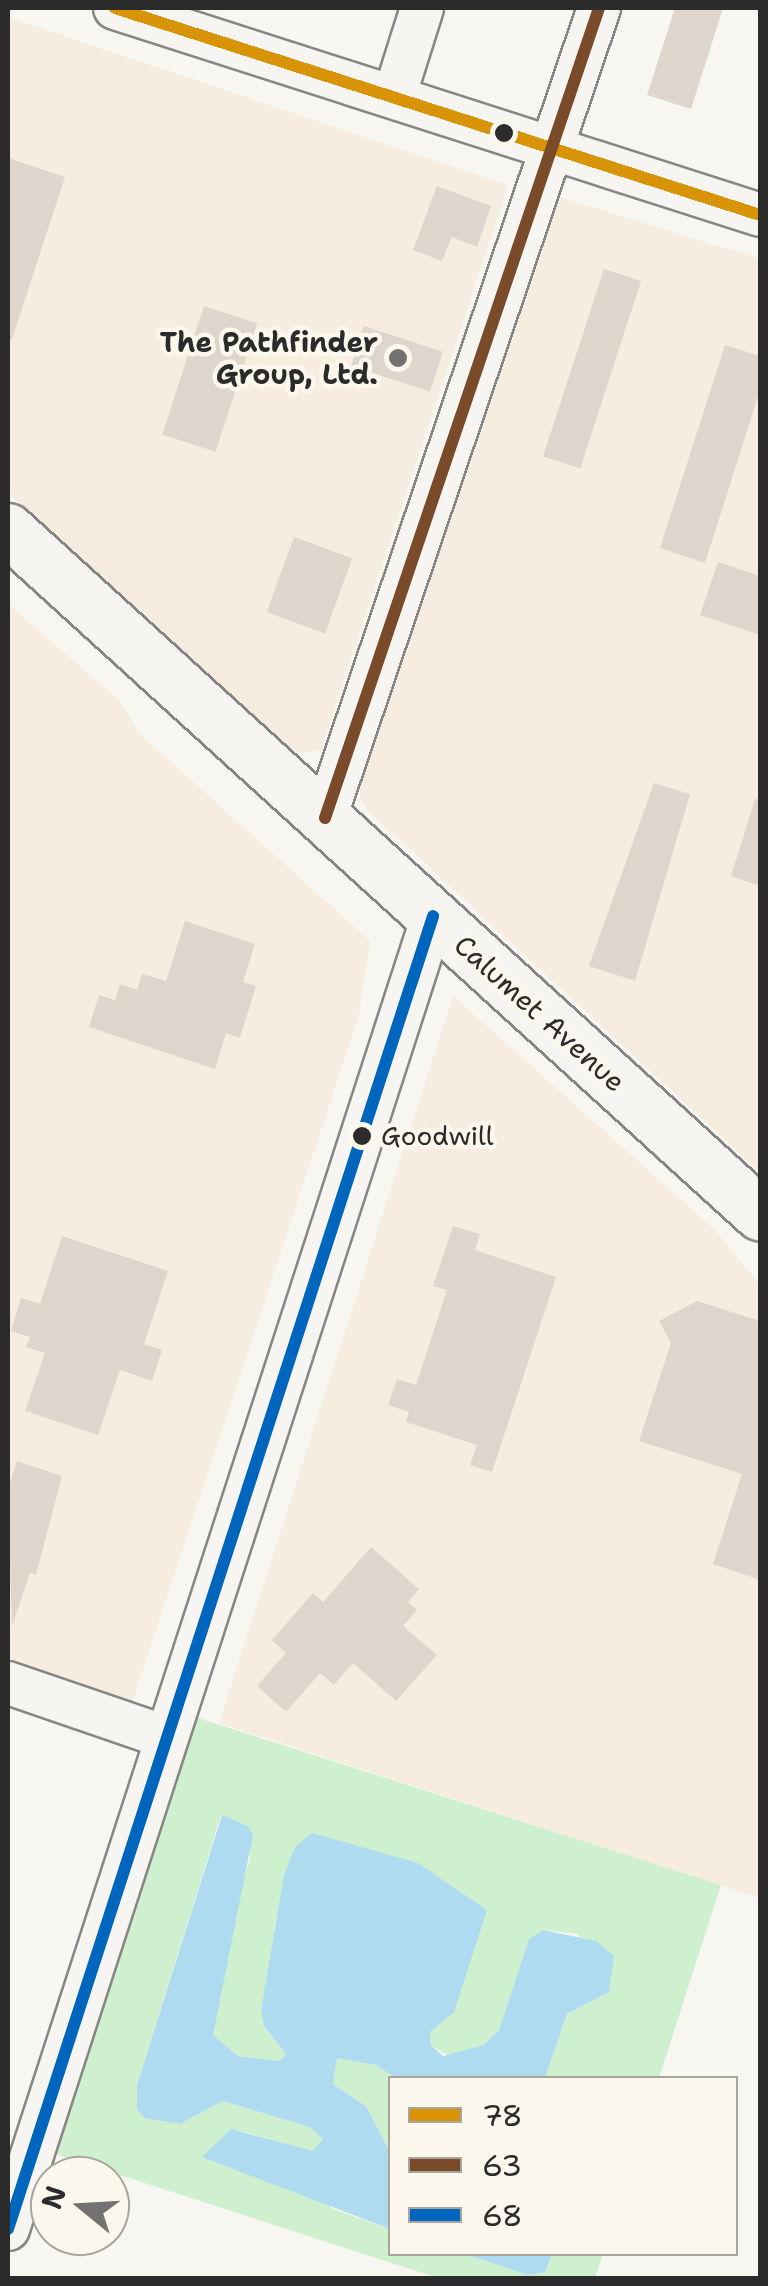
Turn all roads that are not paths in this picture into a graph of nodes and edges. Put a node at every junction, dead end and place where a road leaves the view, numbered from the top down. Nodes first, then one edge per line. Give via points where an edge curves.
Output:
1 (115, 8) edge
2 (422, 8) edge
3 (599, 8) edge
4 (203, 21) edge
5 (394, 97) junction
6 (552, 147) junction
7 (760, 214) edge
8 (8, 530) edge
9 (325, 818) junction
10 (434, 916) junction
11 (760, 1214) edge
12 (8, 1683) edge
13 (166, 1736) junction
14 (8, 2229) edge

1 - 4 street
2 - 5 street
3 - 6 street
4 - 5 street
5 - 6 street
6 - 7 street
6 - 9 street
8 - 9 main road, Calumet Avenue
9 - 10 main road, Calumet Avenue
10 - 11 main road, Calumet Avenue
10 - 13 street
12 - 13 street
13 - 14 street

